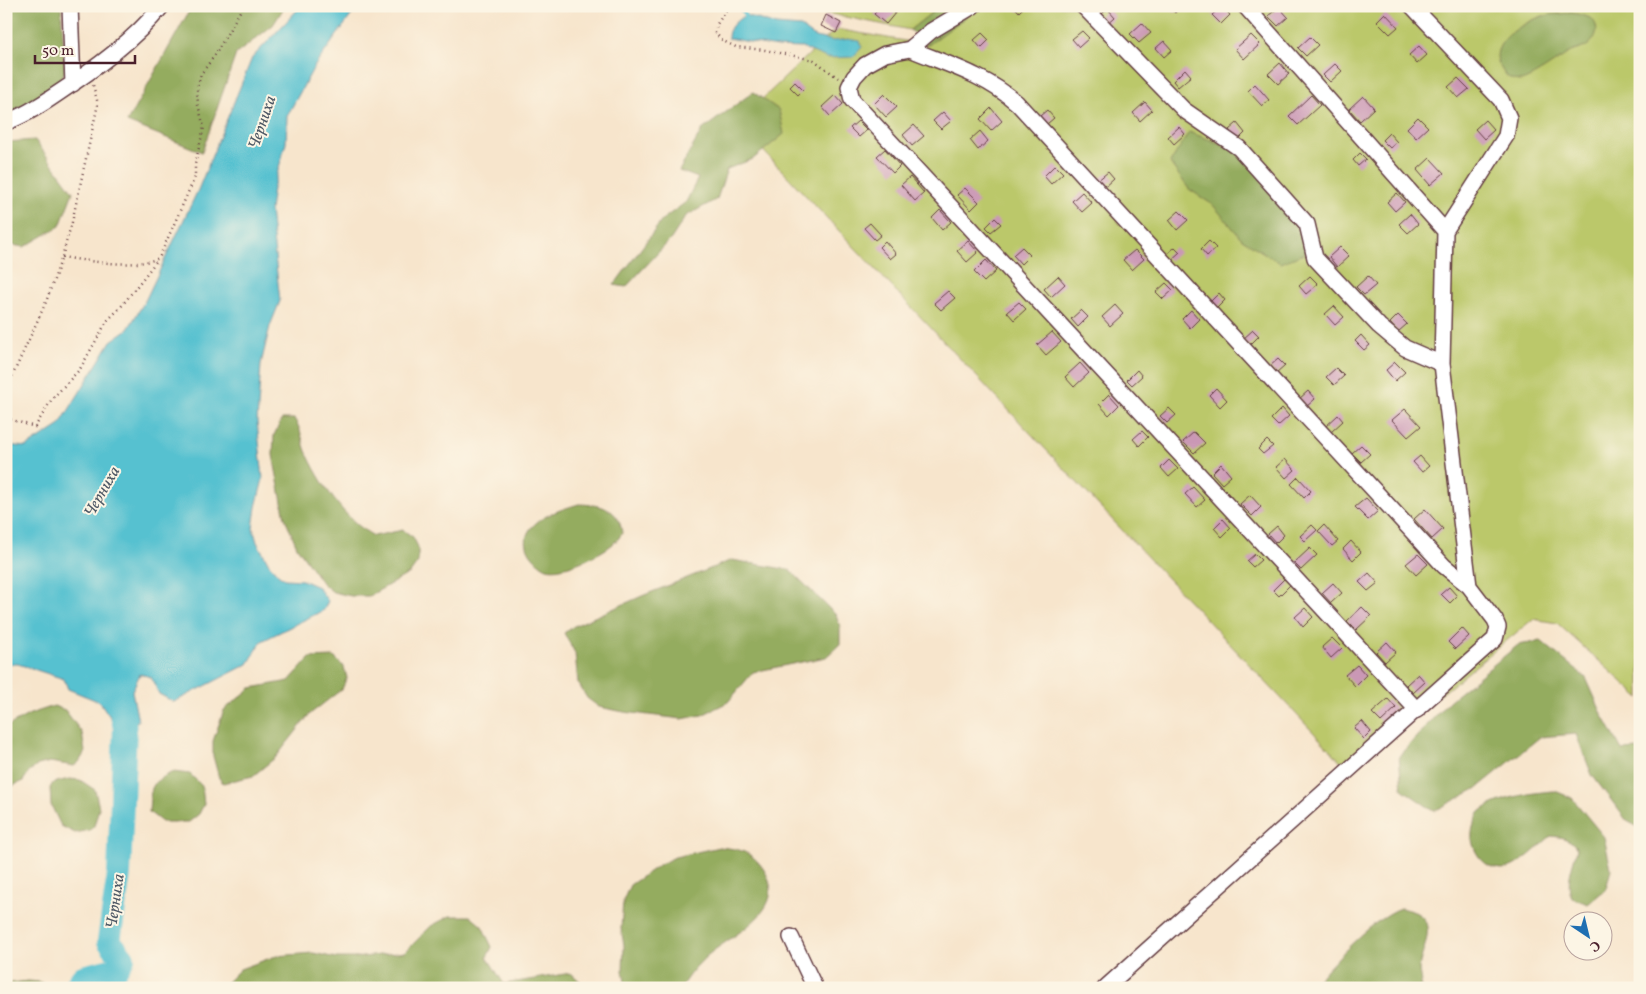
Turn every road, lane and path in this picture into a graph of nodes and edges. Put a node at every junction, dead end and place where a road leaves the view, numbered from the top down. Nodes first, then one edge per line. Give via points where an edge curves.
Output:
1 (70, 6) edge
2 (162, 6) edge
3 (243, 6) edge
4 (729, 6) edge
5 (973, 6) edge
6 (1083, 6) edge
7 (1245, 6) edge
8 (1412, 6) edge
9 (910, 49) junction
10 (89, 72) junction
11 (73, 84) junction
12 (849, 87) junction
13 (6, 122) edge
14 (1445, 231) junction
15 (62, 257) junction
16 (158, 258) junction
17 (1442, 364) junction
18 (6, 390) edge
19 (6, 418) edge
20 (1469, 586) junction
21 (1417, 710) junction
22 (791, 937) dead end
23 (815, 988) edge
24 (1105, 988) edge

1 - 11 street
2 - 10 street via 147,24
3 - 16 path via 201,74 197,88 204,127 195,177
4 - 12 path via 715,33 723,41 736,47 814,60
5 - 9 street via 931,31
6 - 17 street via 1184,110 1239,148 1307,224 1315,258 1379,326 1405,348
7 - 14 street
8 - 14 street via 1501,100 1508,118 1506,136
9 - 12 street via 885,54 865,65
9 - 20 street via 984,79 1017,103 1444,566
10 - 11 street
10 - 15 path via 98,104
11 - 13 street
12 - 21 street via 852,100
14 - 17 street
15 - 16 path via 135,263
15 - 18 path via 46,302
16 - 19 path via 107,321 80,369 52,399 35,427
17 - 20 street
20 - 21 street via 1495,620 1498,627 1495,639
21 - 24 street
22 - 23 street

